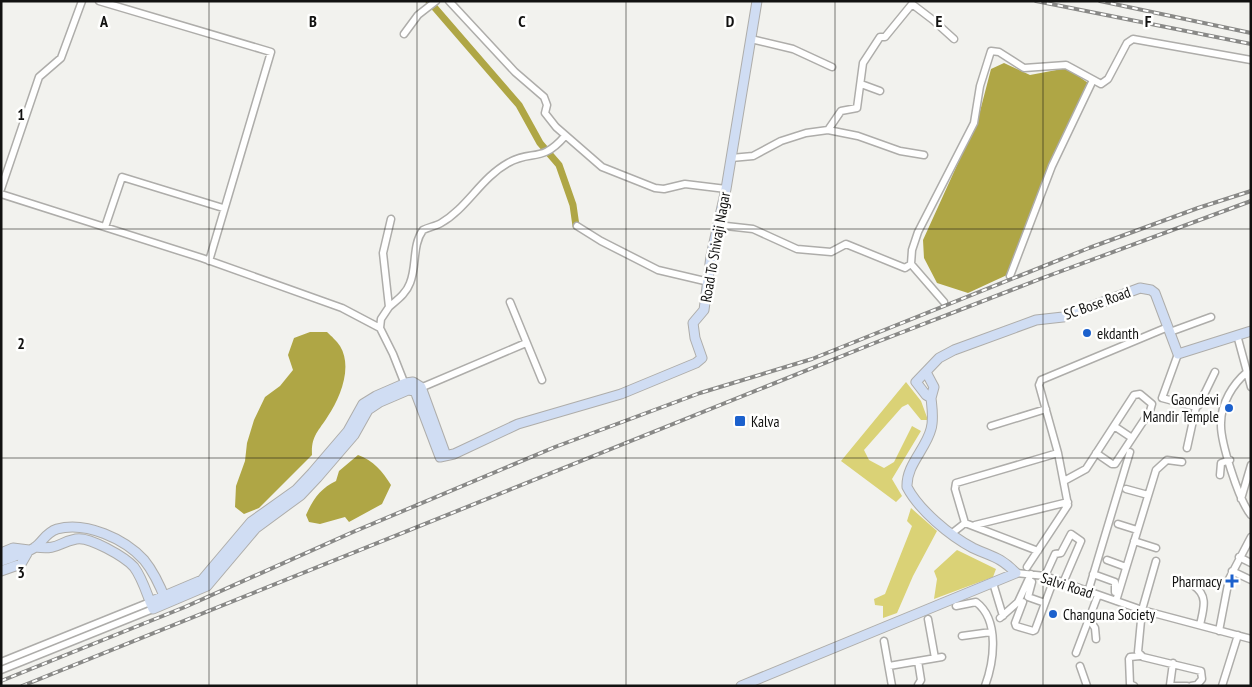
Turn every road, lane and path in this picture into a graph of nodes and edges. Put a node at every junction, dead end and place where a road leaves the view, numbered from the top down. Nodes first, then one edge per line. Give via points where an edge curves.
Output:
1 (82, 1) edge
2 (99, 1) edge
3 (449, 1) edge
4 (757, 1) edge
5 (435, 2) edge
6 (404, 34) dead end
7 (954, 39) dead end
8 (750, 40) junction
9 (1251, 60) edge
10 (832, 67) dead end
11 (1093, 80) junction
12 (861, 84) junction
13 (880, 91) dead end
14 (828, 130) junction
15 (565, 136) junction
16 (924, 155) dead end
17 (731, 158) junction
18 (1, 189) edge
19 (726, 190) junction
20 (1, 194) edge
21 (223, 208) junction
22 (391, 219) dead end
23 (717, 225) junction
24 (577, 226) dead end
25 (105, 227) junction
26 (209, 261) junction
27 (912, 264) junction
28 (1010, 276) dead end
29 (709, 282) junction
30 (510, 302) dead end
31 (944, 302) dead end
32 (389, 307) junction
33 (1211, 317) dead end
34 (380, 328) junction
35 (1169, 329) junction
36 (1251, 331) edge
37 (1237, 335) junction
38 (526, 342) junction
39 (1178, 354) junction
40 (926, 372) junction
41 (1215, 372) dead end
42 (1247, 372) junction
43 (542, 380) dead end
44 (1251, 387) edge
45 (412, 388) junction
46 (931, 398) junction
47 (1196, 407) junction
48 (1046, 409) junction
49 (991, 426) dead end
50 (1114, 426) junction
51 (1132, 438) junction
52 (1187, 448) dead end
53 (1130, 452) dead end
54 (1058, 453) junction
55 (1096, 453) junction
56 (1230, 460) junction
57 (1182, 462) dead end
58 (1251, 465) edge
59 (1220, 475) dead end
60 (1064, 482) junction
61 (1126, 489) dead end
62 (1148, 495) junction
63 (1241, 499) junction
64 (1068, 502) junction
65 (1251, 515) edge
66 (965, 523) junction
67 (1118, 524) dead end
68 (975, 525) junction
69 (1137, 530) junction
70 (951, 534) junction
71 (1251, 537) edge
72 (1134, 541) junction
73 (1156, 548) dead end
74 (32, 549) junction
75 (1, 552) edge
76 (1038, 552) junction
77 (1239, 557) junction
78 (1107, 560) dead end
79 (1, 561) edge
80 (1156, 561) dead end
81 (1251, 564) edge
82 (1027, 567) dead end
83 (1126, 567) junction
84 (1, 571) edge
85 (1232, 571) junction
86 (1016, 573) junction
87 (1033, 574) junction
88 (1093, 574) junction
89 (1045, 576) junction
90 (1054, 579) junction
91 (1251, 580) edge
92 (993, 582) junction
93 (1063, 583) junction
94 (1194, 586) dead end
95 (1088, 592) junction
96 (1098, 595) junction
97 (166, 600) junction
98 (1114, 601) junction
99 (1023, 602) dead end
100 (1045, 603) junction
101 (151, 605) junction
102 (956, 606) dead end
103 (1142, 610) junction
104 (928, 619) dead end
105 (1089, 619) junction
106 (1200, 625) junction
107 (1220, 631) junction
108 (991, 632) junction
109 (1238, 635) junction
110 (962, 636) dead end
111 (1251, 639) edge
112 (1096, 640) dead end
113 (884, 641) dead end
114 (1076, 653) dead end
115 (1140, 656) junction
116 (942, 657) dead end
117 (935, 658) junction
118 (918, 661) junction
119 (1, 662) edge
120 (1173, 663) junction
121 (889, 666) junction
122 (1080, 666) dead end
123 (1, 670) edge
124 (916, 685) edge
125 (1170, 685) edge
126 (741, 686) edge
127 (892, 686) edge
128 (985, 686) edge
129 (1087, 686) edge
130 (1134, 686) edge
131 (1187, 686) edge
132 (1191, 686) edge
133 (1222, 686) edge

1 - 18 street via 61,58 39,77
2 - 21 street via 271,52
3 - 15 street via 515,72 544,96 545,113
4 - 8 street, Road To Shivaji Nagar
5 - 6 street via 418,14
7 - 12 street via 912,4 885,37 880,37 867,56
8 - 10 street via 792,49
8 - 17 street, Road To Shivaji Nagar
9 - 11 street via 1132,39 1106,81 1100,84
11 - 27 street via 1066,66 1024,68 999,52 990,51 974,123 914,241
11 - 28 street via 1052,166
12 - 13 street
12 - 14 street via 857,108 841,111
14 - 16 street
14 - 17 street via 781,141 753,156
15 - 19 street via 602,167 655,188 685,184
15 - 32 street via 543,155 509,162 454,214 423,230 410,283 404,294
17 - 19 street, Road To Shivaji Nagar
19 - 23 street, Road To Shivaji Nagar
20 - 25 street
21 - 25 street via 122,177
21 - 26 street
22 - 32 street via 383,253
23 - 27 street via 753,229 797,249 831,252 846,244 901,268
23 - 29 street, Road To Shivaji Nagar
24 - 29 street via 658,270
25 - 26 street
26 - 34 street via 342,308
27 - 31 street
29 - 45 street, Road To Shivaji Nagar via 704,310 693,323 694,338 702,358 696,363 621,394 518,424 454,454 443,456
30 - 38 street
32 - 34 street via 381,319
33 - 35 street
34 - 45 street
35 - 39 street, SC Bose Road
35 - 40 street, SC Bose Road via 1155,293 1134,289 1063,317 1036,320 954,350 939,358
35 - 48 street via 1045,376 1039,385
36 - 37 street
37 - 39 street
37 - 42 street
38 - 43 street
38 - 45 street
39 - 47 street via 1162,398
40 - 46 street via 934,387
40 - 46 street, SC Bose Road via 916,382
41 - 47 street
42 - 44 street
42 - 56 street via 1235,381 1223,412 1221,424
45 - 97 street via 368,410 354,435 312,484 256,528 212,573 207,586
46 - 70 street via 931,430 908,474 907,487
47 - 52 street
48 - 49 street
48 - 54 street
50 - 51 street
50 - 51 street via 1134,395 1140,394 1152,404 1152,408
50 - 55 street
51 - 55 street via 1114,465
53 - 88 street
54 - 60 street
54 - 66 street via 956,484
55 - 60 street via 1086,468
56 - 59 street via 1221,462
56 - 63 street
57 - 62 street via 1167,460 1158,466
58 - 63 street
60 - 64 street
61 - 62 street
62 - 69 street
63 - 65 street
64 - 68 street
64 - 76 street
66 - 68 street
66 - 70 street
67 - 69 street
68 - 76 street
69 - 72 street
70 - 86 street via 975,549 1001,559
71 - 77 street
72 - 73 street
72 - 83 street
74 - 75 street via 12,548
74 - 79 street
74 - 84 street via 21,564
74 - 97 street via 46,534 56,529 72,527 100,532 131,548 146,562
74 - 101 street via 52,549 77,538 103,546 133,566
76 - 82 street
77 - 81 street
77 - 85 street
78 - 83 street
80 - 103 street
83 - 98 street
85 - 91 street
85 - 107 street
86 - 87 street, Salvi Road
86 - 92 street
87 - 89 street, Salvi Road
87 - 92 street via 1018,602 1002,617
87 - 100 street via 1028,596
88 - 95 street
88 - 98 street via 1116,583
89 - 90 street, Salvi Road
89 - 93 street via 1055,554 1061,553 1071,534 1081,541
90 - 93 street, Salvi Road
90 - 100 street
92 - 126 street
93 - 95 street, Salvi Road
94 - 106 street via 1204,599
95 - 96 street, Salvi Road
96 - 98 street, Salvi Road
96 - 105 street
97 - 101 street
98 - 103 street, Salvi Road
99 - 100 street via 1016,626 1033,631
101 - 119 street
101 - 123 street
102 - 108 street via 978,603
103 - 106 street, Salvi Road
103 - 115 street
104 - 117 street
105 - 112 street via 1095,628
105 - 114 street
106 - 107 street, Salvi Road
107 - 109 street, Salvi Road
108 - 110 street
108 - 128 street via 992,662
109 - 111 street, Salvi Road
109 - 133 street
113 - 121 street
115 - 120 street
115 - 130 street via 1129,659 1130,684
116 - 117 street
117 - 118 street
118 - 121 street
118 - 124 street via 921,680
120 - 125 street
120 - 132 street via 1200,671 1202,679
121 - 127 street
122 - 129 street
125 - 131 street

